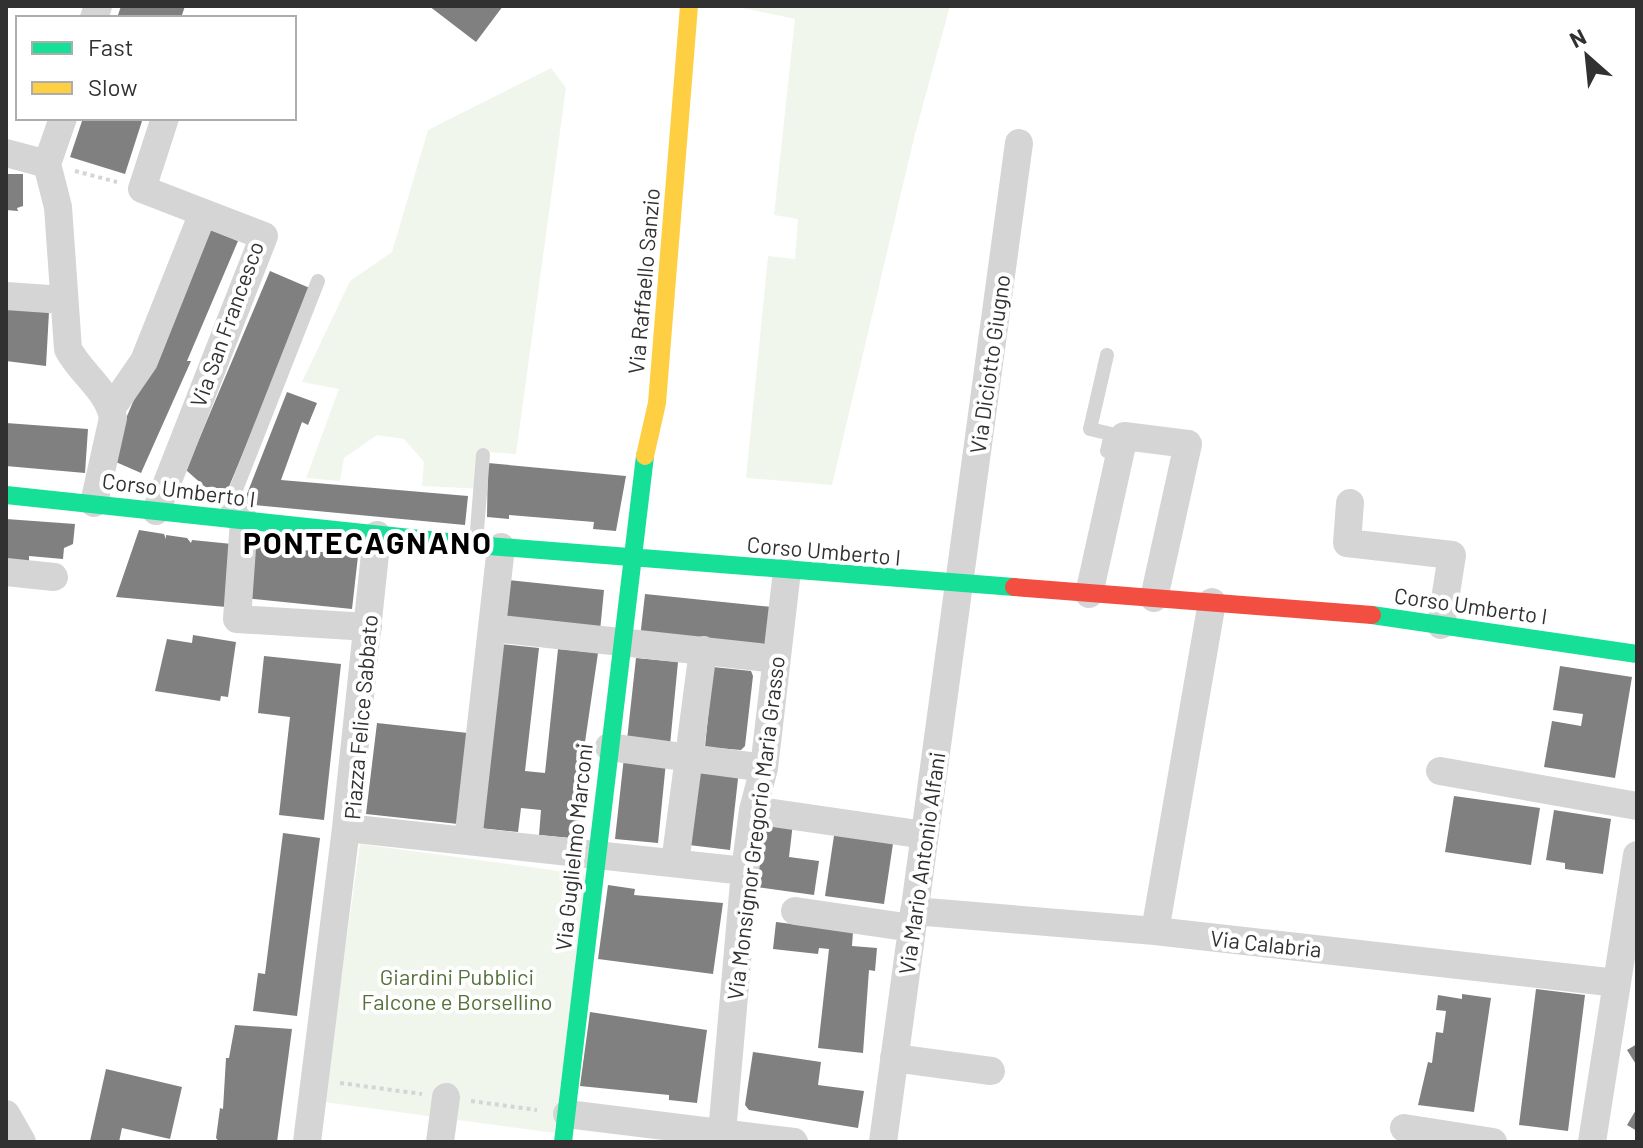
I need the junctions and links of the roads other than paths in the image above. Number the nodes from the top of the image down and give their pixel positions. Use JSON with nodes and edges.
{"nodes":[{"id":1,"x":689,"y":6,"type":"edge"},
{"id":2,"x":62,"y":120,"type":"edge"},
{"id":3,"x":164,"y":120,"type":"edge"},
{"id":4,"x":1019,"y":143,"type":"dead end"},
{"id":5,"x":6,"y":153,"type":"edge"},
{"id":6,"x":47,"y":164,"type":"junction"},
{"id":7,"x":203,"y":213,"type":"junction"},
{"id":8,"x":318,"y":281,"type":"dead end"},
{"id":9,"x":6,"y":296,"type":"edge"},
{"id":10,"x":63,"y":300,"type":"junction"},
{"id":11,"x":1107,"y":355,"type":"dead end"},
{"id":12,"x":111,"y":409,"type":"junction"},
{"id":13,"x":483,"y":455,"type":"dead end"},
{"id":14,"x":6,"y":495,"type":"edge"},
{"id":15,"x":94,"y":503,"type":"junction"},
{"id":16,"x":1350,"y":503,"type":"dead end"},
{"id":17,"x":1107,"y":510,"type":"junction"},
{"id":18,"x":156,"y":511,"type":"junction"},
{"id":19,"x":235,"y":519,"type":"junction"},
{"id":20,"x":377,"y":535,"type":"junction"},
{"id":21,"x":488,"y":546,"type":"junction"},
{"id":22,"x":631,"y":558,"type":"junction"},
{"id":23,"x":787,"y":571,"type":"junction"},
{"id":24,"x":6,"y":572,"type":"edge"},
{"id":25,"x":54,"y":577,"type":"dead end"},
{"id":26,"x":958,"y":585,"type":"junction"},
{"id":27,"x":1089,"y":594,"type":"junction"},
{"id":28,"x":1154,"y":598,"type":"junction"},
{"id":29,"x":1212,"y":602,"type":"junction"},
{"id":30,"x":1441,"y":625,"type":"junction"},
{"id":31,"x":368,"y":627,"type":"junction"},
{"id":32,"x":492,"y":628,"type":"junction"},
{"id":33,"x":621,"y":642,"type":"junction"},
{"id":34,"x":703,"y":650,"type":"junction"},
{"id":35,"x":1637,"y":654,"type":"edge"},
{"id":36,"x":776,"y":659,"type":"junction"},
{"id":37,"x":609,"y":747,"type":"junction"},
{"id":38,"x":689,"y":757,"type":"junction"},
{"id":39,"x":764,"y":768,"type":"junction"},
{"id":40,"x":1440,"y":771,"type":"dead end"},
{"id":41,"x":1637,"y":806,"type":"edge"},
{"id":42,"x":753,"y":810,"type":"junction"},
{"id":43,"x":346,"y":828,"type":"junction"},
{"id":44,"x":925,"y":835,"type":"junction"},
{"id":45,"x":468,"y":841,"type":"junction"},
{"id":46,"x":597,"y":854,"type":"junction"},
{"id":47,"x":1637,"y":855,"type":"edge"},
{"id":48,"x":675,"y":863,"type":"junction"},
{"id":49,"x":745,"y":871,"type":"junction"},
{"id":50,"x":795,"y":911,"type":"dead end"},
{"id":51,"x":913,"y":920,"type":"junction"},
{"id":52,"x":1155,"y":931,"type":"junction"},
{"id":53,"x":1617,"y":983,"type":"junction"},
{"id":54,"x":894,"y":1058,"type":"junction"},
{"id":55,"x":991,"y":1071,"type":"dead end"},
{"id":56,"x":446,"y":1097,"type":"dead end"},
{"id":57,"x":6,"y":1114,"type":"edge"},
{"id":58,"x":567,"y":1114,"type":"junction"},
{"id":59,"x":1404,"y":1128,"type":"dead end"},
{"id":60,"x":722,"y":1133,"type":"junction"},
{"id":61,"x":22,"y":1142,"type":"edge"},
{"id":62,"x":307,"y":1142,"type":"edge"},
{"id":63,"x":440,"y":1142,"type":"edge"},
{"id":64,"x":563,"y":1142,"type":"edge"},
{"id":65,"x":794,"y":1142,"type":"edge"},
{"id":66,"x":883,"y":1142,"type":"edge"},
{"id":67,"x":1493,"y":1142,"type":"edge"},
{"id":68,"x":1592,"y":1142,"type":"edge"}],
"edges":[{"from":1,"to":22,"type":"main road","name":"Via Raffaello Sanzio"},
{"from":2,"to":6,"type":"street"},
{"from":3,"to":7,"type":"street","name":"Via San Francesco"},
{"from":4,"to":26,"type":"street","name":"Via Diciotto Giugno"},
{"from":5,"to":6,"type":"street"},
{"from":6,"to":10,"type":"street"},
{"from":7,"to":12,"type":"street"},
{"from":7,"to":18,"type":"street","name":"Via San Francesco"},
{"from":8,"to":19,"type":"lane"},
{"from":9,"to":10,"type":"street"},
{"from":10,"to":12,"type":"street"},
{"from":11,"to":17,"type":"lane"},
{"from":12,"to":15,"type":"street"},
{"from":13,"to":21,"type":"lane"},
{"from":14,"to":15,"type":"main road","name":"Corso Umberto I"},
{"from":15,"to":18,"type":"main road","name":"Corso Umberto I"},
{"from":16,"to":30,"type":"street"},
{"from":17,"to":27,"type":"street"},
{"from":17,"to":28,"type":"street"},
{"from":18,"to":19,"type":"main road","name":"Corso Umberto I"},
{"from":19,"to":20,"type":"main road","name":"Corso Umberto I"},
{"from":19,"to":31,"type":"street"},
{"from":20,"to":21,"type":"main road","name":"Corso Umberto I"},
{"from":20,"to":31,"type":"street","name":"Piazza Felice Sabbato"},
{"from":21,"to":22,"type":"main road","name":"Corso Umberto I"},
{"from":21,"to":32,"type":"street"},
{"from":22,"to":23,"type":"main road","name":"Corso Umberto I"},
{"from":22,"to":33,"type":"main road","name":"Via Guglielmo Marconi"},
{"from":23,"to":26,"type":"main road","name":"Corso Umberto I"},
{"from":23,"to":36,"type":"street","name":"Via Monsignor Gregorio Maria Grasso"},
{"from":24,"to":25,"type":"street"},
{"from":26,"to":27,"type":"main road","name":"Corso Umberto I"},
{"from":26,"to":44,"type":"street","name":"Via Mario Antonio Alfani"},
{"from":27,"to":28,"type":"main road","name":"Corso Umberto I"},
{"from":28,"to":29,"type":"main road","name":"Corso Umberto I"},
{"from":29,"to":30,"type":"main road","name":"Corso Umberto I"},
{"from":29,"to":52,"type":"street"},
{"from":30,"to":35,"type":"main road","name":"Corso Umberto I"},
{"from":31,"to":43,"type":"street","name":"Piazza Felice Sabbato"},
{"from":32,"to":33,"type":"street"},
{"from":32,"to":45,"type":"street"},
{"from":33,"to":34,"type":"street"},
{"from":33,"to":37,"type":"main road","name":"Via Guglielmo Marconi"},
{"from":34,"to":36,"type":"street"},
{"from":34,"to":38,"type":"street"},
{"from":36,"to":39,"type":"street","name":"Via Monsignor Gregorio Maria Grasso"},
{"from":37,"to":38,"type":"street"},
{"from":37,"to":46,"type":"main road","name":"Via Guglielmo Marconi"},
{"from":38,"to":39,"type":"street"},
{"from":38,"to":48,"type":"street"},
{"from":39,"to":42,"type":"street","name":"Via Monsignor Gregorio Maria Grasso"},
{"from":40,"to":41,"type":"street"},
{"from":42,"to":44,"type":"street"},
{"from":42,"to":49,"type":"street","name":"Via Monsignor Gregorio Maria Grasso"},
{"from":43,"to":45,"type":"street","name":"Piazza Felice Sabbato"},
{"from":43,"to":62,"type":"street"},
{"from":44,"to":51,"type":"street","name":"Via Mario Antonio Alfani"},
{"from":45,"to":46,"type":"street","name":"Piazza Felice Sabbato"},
{"from":46,"to":48,"type":"street","name":"Piazza Felice Sabbato"},
{"from":46,"to":58,"type":"main road","name":"Via Guglielmo Marconi"},
{"from":47,"to":53,"type":"street"},
{"from":48,"to":49,"type":"street","name":"Piazza Felice Sabbato"},
{"from":49,"to":60,"type":"street","name":"Via Monsignor Gregorio Maria Grasso"},
{"from":50,"to":51,"type":"street","name":"Via Calabria"},
{"from":51,"to":52,"type":"street","name":"Via Calabria"},
{"from":51,"to":54,"type":"street","name":"Via Mario Antonio Alfani"},
{"from":52,"to":53,"type":"street","name":"Via Calabria"},
{"from":53,"to":68,"type":"street"},
{"from":54,"to":55,"type":"street"},
{"from":54,"to":66,"type":"street","name":"Via Mario Antonio Alfani"},
{"from":56,"to":63,"type":"street"},
{"from":57,"to":61,"type":"street"},
{"from":58,"to":60,"type":"street"},
{"from":58,"to":64,"type":"main road","name":"Via Guglielmo Marconi"},
{"from":59,"to":67,"type":"street"},
{"from":60,"to":65,"type":"street"}]}
